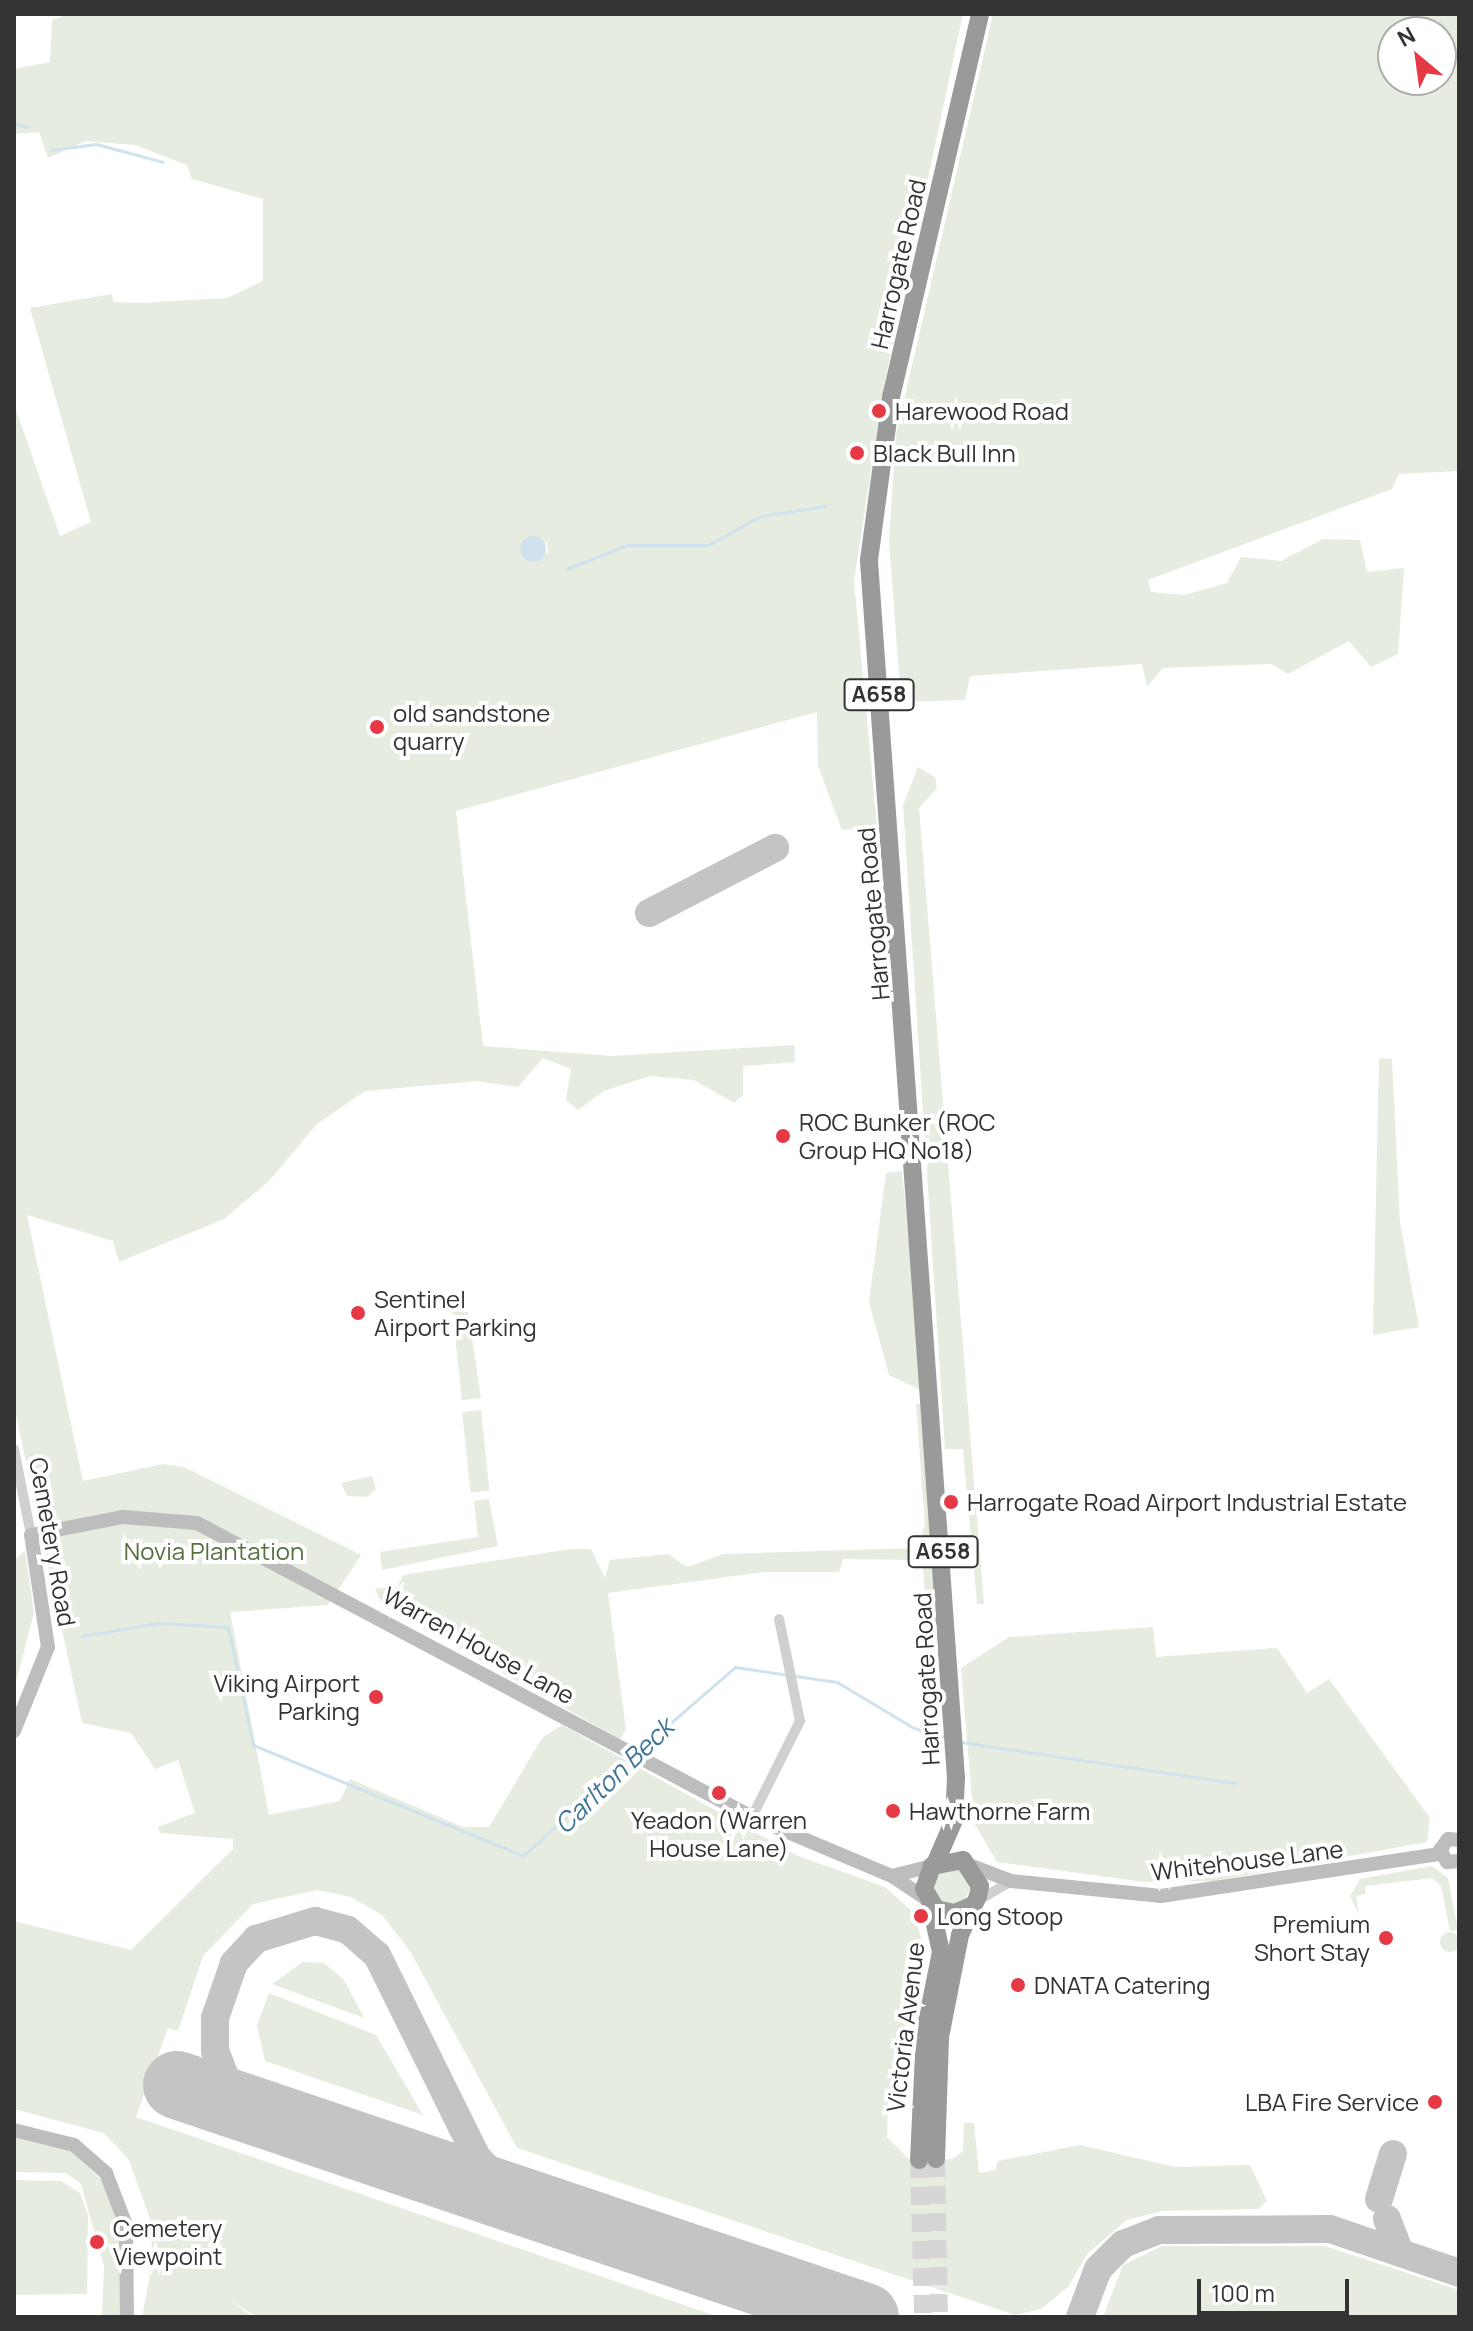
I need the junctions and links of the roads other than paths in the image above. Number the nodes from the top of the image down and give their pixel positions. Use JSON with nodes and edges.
{"nodes":[{"id":1,"x":980,"y":14,"type":"edge"},
{"id":2,"x":14,"y":1449,"type":"edge"},
{"id":3,"x":31,"y":1535,"type":"junction"},
{"id":4,"x":779,"y":1619,"type":"dead end"},
{"id":5,"x":14,"y":1731,"type":"edge"},
{"id":6,"x":752,"y":1817,"type":"junction"},
{"id":7,"x":954,"y":1820,"type":"junction"},
{"id":8,"x":1459,"y":1840,"type":"edge"},
{"id":9,"x":1440,"y":1854,"type":"junction"},
{"id":10,"x":1459,"y":1861,"type":"edge"},
{"id":11,"x":933,"y":1865,"type":"junction"},
{"id":12,"x":971,"y":1865,"type":"junction"},
{"id":13,"x":892,"y":1876,"type":"junction"},
{"id":14,"x":1011,"y":1881,"type":"junction"},
{"id":15,"x":929,"y":1901,"type":"junction"},
{"id":16,"x":974,"y":1903,"type":"junction"},
{"id":17,"x":933,"y":2033,"type":"junction"},
{"id":18,"x":14,"y":2130,"type":"edge"},
{"id":19,"x":928,"y":2160,"type":"tunnel mouth"},
{"id":20,"x":127,"y":2317,"type":"edge"}],
"edges":[{"from":1,"to":7,"type":"highway","name":"Harrogate Road","number":"A658"},
{"from":2,"to":3,"type":"street","name":"Cemetery Road"},
{"from":3,"to":5,"type":"street","name":"Cemetery Road"},
{"from":3,"to":6,"type":"street","name":"Warren House Lane"},
{"from":4,"to":6,"type":"street"},
{"from":6,"to":13,"type":"street","name":"Warren House Lane"},
{"from":7,"to":11,"type":"highway","name":"Harrogate Road","number":"A658"},
{"from":7,"to":12,"type":"highway","name":"Harrogate Road","number":"A658"},
{"from":8,"to":9,"type":"street"},
{"from":9,"to":10,"type":"street"},
{"from":9,"to":14,"type":"street","name":"Whitehouse Lane"},
{"from":11,"to":12,"type":"highway"},
{"from":11,"to":13,"type":"street"},
{"from":11,"to":15,"type":"highway"},
{"from":12,"to":14,"type":"street","name":"Whitehouse Lane"},
{"from":12,"to":16,"type":"highway"},
{"from":13,"to":15,"type":"street","name":"Warren House Lane"},
{"from":14,"to":16,"type":"street"},
{"from":15,"to":16,"type":"highway"},
{"from":15,"to":17,"type":"highway","name":"Victoria Avenue"},
{"from":16,"to":17,"type":"highway","name":"Victoria Avenue"},
{"from":17,"to":19,"type":"highway","name":"Victoria Avenue"},
{"from":18,"to":20,"type":"street"}]}
